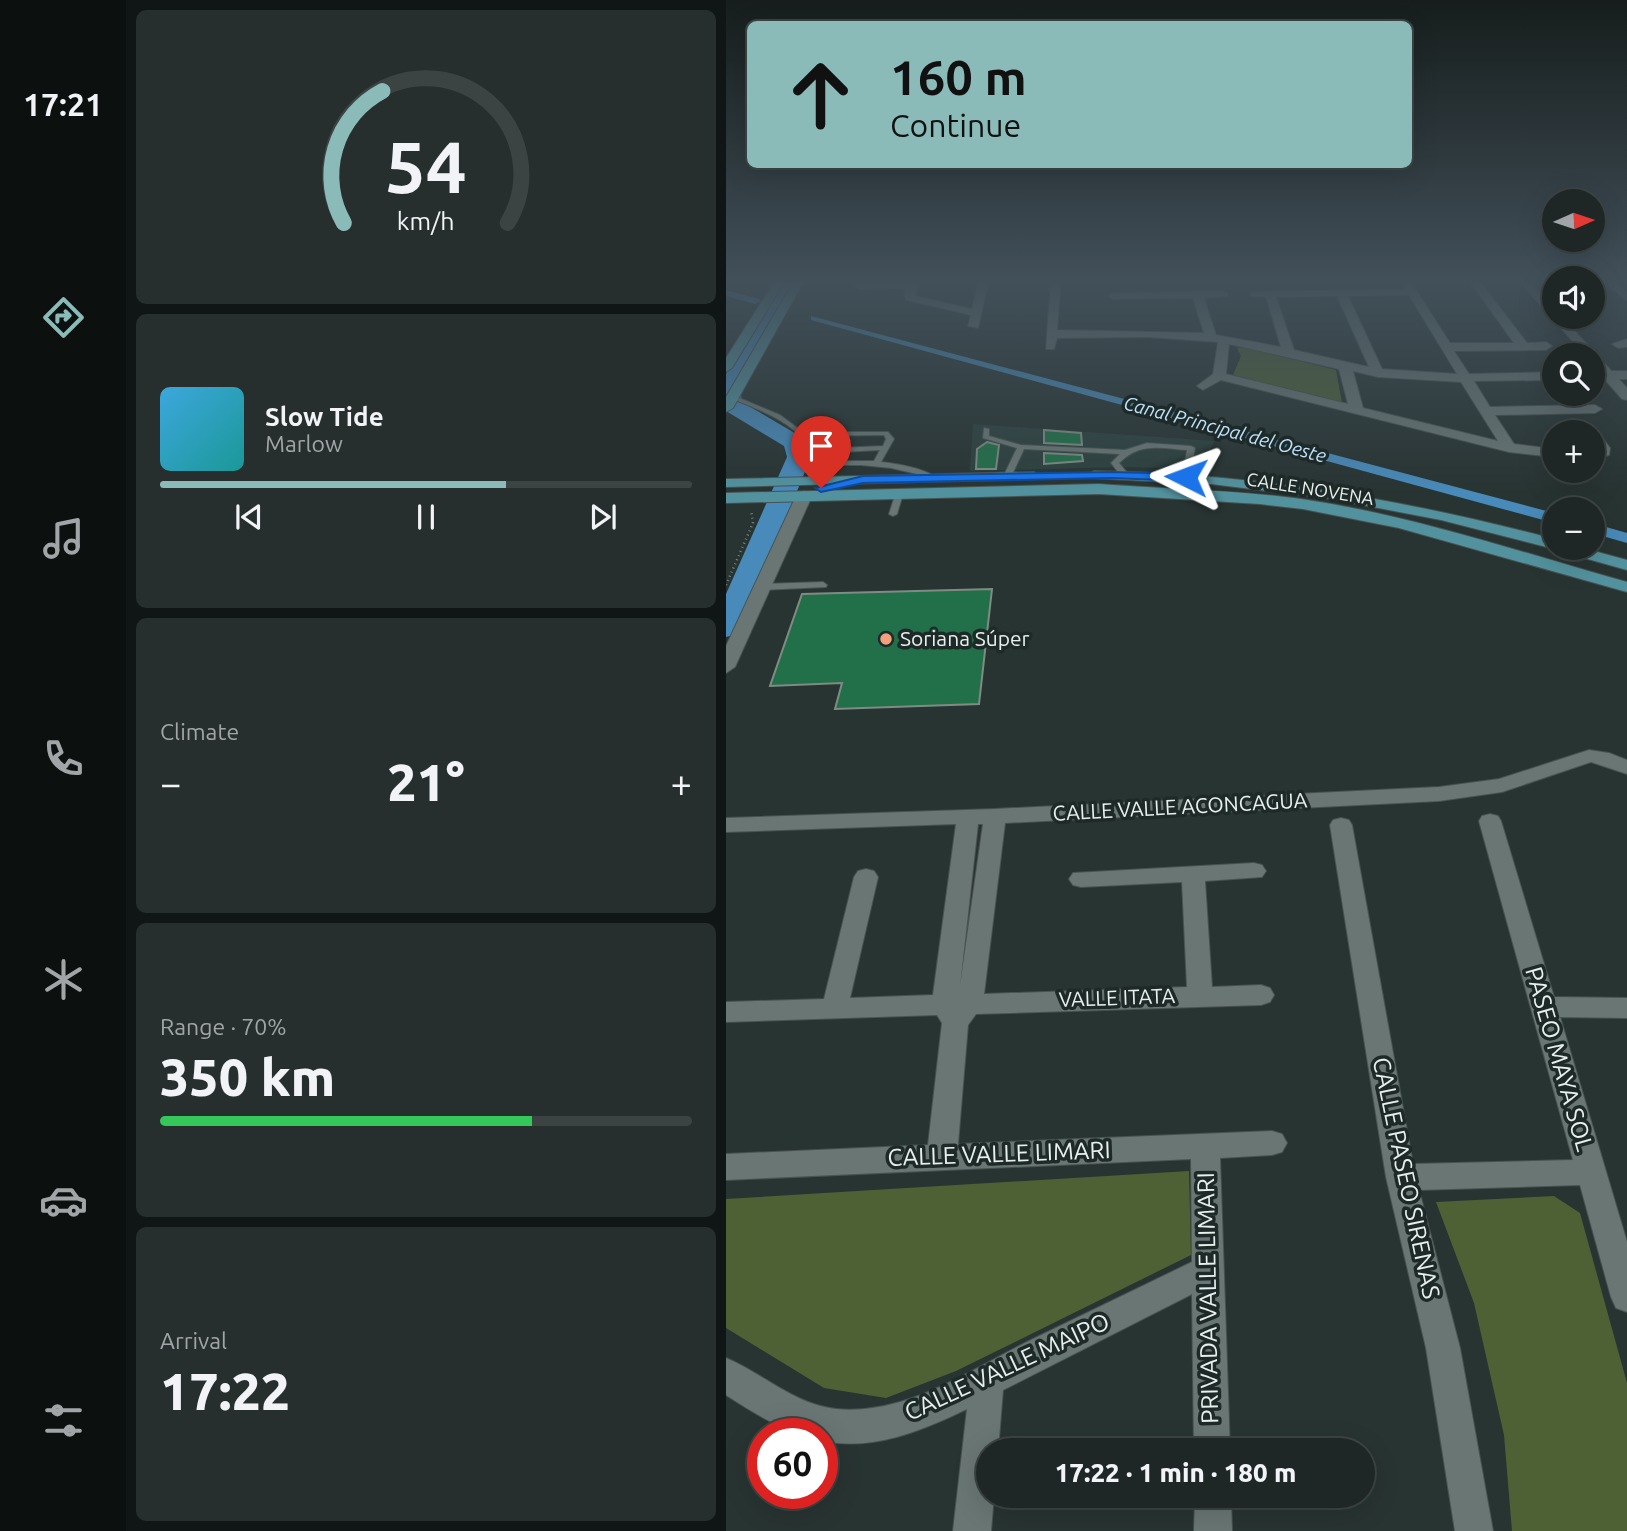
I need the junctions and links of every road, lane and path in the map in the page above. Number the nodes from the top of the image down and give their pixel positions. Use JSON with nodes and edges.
{"nodes":[{"id":1,"x":737,"y":350,"type":"edge"},
{"id":2,"x":759,"y":350,"type":"edge"},
{"id":3,"x":1218,"y":350,"type":"edge"},
{"id":4,"x":1282,"y":350,"type":"edge"},
{"id":5,"x":1368,"y":350,"type":"edge"},
{"id":6,"x":1449,"y":350,"type":"edge"},
{"id":7,"x":1290,"y":352,"type":"joint"},
{"id":8,"x":1345,"y":366,"type":"junction"},
{"id":9,"x":726,"y":368,"type":"edge"},
{"id":10,"x":1605,"y":372,"type":"edge"},
{"id":11,"x":1378,"y":373,"type":"junction"},
{"id":12,"x":1608,"y":375,"type":"junction"},
{"id":13,"x":1627,"y":375,"type":"edge"},
{"id":14,"x":1219,"y":376,"type":"junction"},
{"id":15,"x":1542,"y":376,"type":"edge"},
{"id":16,"x":1466,"y":377,"type":"junction"},
{"id":17,"x":1203,"y":386,"type":"dead end"},
{"id":18,"x":1627,"y":396,"type":"edge"},
{"id":19,"x":730,"y":400,"type":"edge"},
{"id":20,"x":1356,"y":408,"type":"junction"},
{"id":21,"x":1595,"y":409,"type":"dead end"},
{"id":22,"x":1574,"y":410,"type":"junction"},
{"id":23,"x":1487,"y":411,"type":"junction"},
{"id":24,"x":1582,"y":420,"type":"edge"},
{"id":25,"x":986,"y":429,"type":"dead end"},
{"id":26,"x":802,"y":434,"type":"junction"},
{"id":27,"x":1021,"y":447,"type":"junction"},
{"id":28,"x":886,"y":448,"type":"junction"},
{"id":29,"x":1509,"y":448,"type":"junction"},
{"id":30,"x":1126,"y":452,"type":"junction"},
{"id":31,"x":1542,"y":452,"type":"edge"},
{"id":32,"x":816,"y":463,"type":"junction"},
{"id":33,"x":830,"y":463,"type":"junction"},
{"id":34,"x":877,"y":463,"type":"junction"},
{"id":35,"x":1125,"y":475,"type":"junction"},
{"id":36,"x":1007,"y":477,"type":"junction"},
{"id":37,"x":1186,"y":477,"type":"junction"},
{"id":38,"x":934,"y":478,"type":"junction"},
{"id":39,"x":726,"y":483,"type":"edge"},
{"id":40,"x":804,"y":488,"type":"junction"},
{"id":41,"x":1259,"y":491,"type":"junction"},
{"id":42,"x":899,"y":494,"type":"junction"},
{"id":43,"x":731,"y":498,"type":"edge"},
{"id":44,"x":893,"y":514,"type":"dead end"},
{"id":45,"x":1542,"y":541,"type":"edge"},
{"id":46,"x":1605,"y":559,"type":"edge"},
{"id":47,"x":1627,"y":565,"type":"edge"},
{"id":48,"x":726,"y":585,"type":"edge"},
{"id":49,"x":823,"y":586,"type":"dead end"},
{"id":50,"x":760,"y":587,"type":"junction"},
{"id":51,"x":1627,"y":587,"type":"edge"},
{"id":52,"x":726,"y":667,"type":"edge"},
{"id":53,"x":1627,"y":768,"type":"edge"},
{"id":54,"x":995,"y":816,"type":"junction"},
{"id":55,"x":968,"y":817,"type":"junction"},
{"id":56,"x":1490,"y":821,"type":"dead end"},
{"id":57,"x":726,"y":825,"type":"edge"},
{"id":58,"x":1341,"y":825,"type":"dead end"},
{"id":59,"x":1254,"y":871,"type":"dead end"},
{"id":60,"x":1193,"y":874,"type":"junction"},
{"id":61,"x":866,"y":877,"type":"dead end"},
{"id":62,"x":1081,"y":879,"type":"dead end"},
{"id":63,"x":1200,"y":995,"type":"junction"},
{"id":64,"x":1261,"y":995,"type":"dead end"},
{"id":65,"x":1544,"y":1007,"type":"junction"},
{"id":66,"x":835,"y":1008,"type":"junction"},
{"id":67,"x":1627,"y":1008,"type":"edge"},
{"id":68,"x":956,"y":1011,"type":"junction"},
{"id":69,"x":726,"y":1012,"type":"edge"},
{"id":70,"x":1272,"y":1143,"type":"dead end"},
{"id":71,"x":1205,"y":1145,"type":"junction"},
{"id":72,"x":942,"y":1156,"type":"junction"},
{"id":73,"x":726,"y":1167,"type":"edge"},
{"id":74,"x":1591,"y":1172,"type":"junction"},
{"id":75,"x":1401,"y":1177,"type":"junction"},
{"id":76,"x":1208,"y":1270,"type":"junction"},
{"id":77,"x":1627,"y":1297,"type":"edge"},
{"id":78,"x":726,"y":1376,"type":"edge"},
{"id":79,"x":987,"y":1380,"type":"junction"},
{"id":80,"x":1212,"y":1438,"type":"edge"},
{"id":81,"x":1213,"y":1508,"type":"edge"},
{"id":82,"x":972,"y":1531,"type":"edge"},
{"id":83,"x":1213,"y":1531,"type":"edge"},
{"id":84,"x":1474,"y":1531,"type":"edge"}],
"edges":[{"from":1,"to":9,"type":"main road"},
{"from":2,"to":19,"type":"main road"},
{"from":3,"to":14,"type":"street"},
{"from":4,"to":7,"type":"street"},
{"from":5,"to":11,"type":"street"},
{"from":6,"to":16,"type":"street"},
{"from":7,"to":8,"type":"street"},
{"from":8,"to":11,"type":"street"},
{"from":8,"to":20,"type":"street"},
{"from":10,"to":12,"type":"street"},
{"from":11,"to":16,"type":"street"},
{"from":12,"to":13,"type":"street"},
{"from":12,"to":18,"type":"street"},
{"from":14,"to":17,"type":"street"},
{"from":14,"to":20,"type":"street"},
{"from":15,"to":16,"type":"street"},
{"from":16,"to":23,"type":"street"},
{"from":19,"to":26,"type":"lane"},
{"from":20,"to":29,"type":"street"},
{"from":21,"to":22,"type":"street"},
{"from":22,"to":23,"type":"street"},
{"from":22,"to":24,"type":"street"},
{"from":23,"to":29,"type":"street"},
{"from":25,"to":27,"type":"lane"},
{"from":26,"to":28,"type":"lane"},
{"from":26,"to":32,"type":"lane"},
{"from":27,"to":30,"type":"lane"},
{"from":27,"to":36,"type":"lane"},
{"from":28,"to":33,"type":"lane"},
{"from":28,"to":34,"type":"lane"},
{"from":29,"to":31,"type":"street"},
{"from":30,"to":35,"type":"lane"},
{"from":30,"to":37,"type":"lane"},
{"from":32,"to":33,"type":"lane"},
{"from":32,"to":40,"type":"lane"},
{"from":33,"to":34,"type":"lane"},
{"from":34,"to":38,"type":"lane"},
{"from":35,"to":36,"type":"main road","name":"CALLE NOVENA"},
{"from":35,"to":37,"type":"main road","name":"CALLE NOVENA"},
{"from":36,"to":38,"type":"main road","name":"CALLE NOVENA"},
{"from":37,"to":41,"type":"main road","name":"CALLE NOVENA"},
{"from":38,"to":40,"type":"main road","name":"CALLE NOVENA"},
{"from":39,"to":40,"type":"main road","name":"CALLE NOVENA"},
{"from":40,"to":42,"type":"main road","name":"CALLE NOVENA"},
{"from":40,"to":43,"type":"main road","name":"CALLE NOVENA"},
{"from":40,"to":50,"type":"street"},
{"from":41,"to":42,"type":"main road","name":"CALLE NOVENA"},
{"from":41,"to":45,"type":"main road","name":"CALLE NOVENA"},
{"from":41,"to":51,"type":"main road","name":"CALLE NOVENA"},
{"from":42,"to":44,"type":"lane"},
{"from":43,"to":48,"type":"path"},
{"from":46,"to":47,"type":"main road"},
{"from":49,"to":50,"type":"lane"},
{"from":50,"to":52,"type":"street"},
{"from":53,"to":54,"type":"street","name":"CALLE VALLE ACONCAGUA"},
{"from":54,"to":55,"type":"street","name":"CALLE VALLE ACONCAGUA"},
{"from":54,"to":68,"type":"street"},
{"from":55,"to":57,"type":"street","name":"CALLE VALLE ACONCAGUA"},
{"from":55,"to":68,"type":"street"},
{"from":56,"to":65,"type":"street","name":"PASEO MAYA SOL"},
{"from":58,"to":75,"type":"street","name":"CALLE PASEO SIRENAS"},
{"from":59,"to":60,"type":"street"},
{"from":60,"to":62,"type":"street"},
{"from":60,"to":63,"type":"street","name":"VALLE ITATA"},
{"from":61,"to":66,"type":"street"},
{"from":63,"to":64,"type":"street"},
{"from":63,"to":68,"type":"street","name":"VALLE ITATA"},
{"from":65,"to":67,"type":"street"},
{"from":65,"to":74,"type":"street","name":"PASEO MAYA SOL"},
{"from":66,"to":68,"type":"street","name":"VALLE ITATA"},
{"from":66,"to":69,"type":"street","name":"VALLE ITATA"},
{"from":68,"to":72,"type":"street"},
{"from":70,"to":71,"type":"street","name":"CALLE VALLE LIMARI"},
{"from":71,"to":72,"type":"street","name":"CALLE VALLE LIMARI"},
{"from":71,"to":76,"type":"street","name":"PRIVADA VALLE LIMARI"},
{"from":72,"to":73,"type":"street","name":"CALLE VALLE LIMARI"},
{"from":74,"to":75,"type":"street"},
{"from":74,"to":77,"type":"street","name":"PASEO MAYA SOL"},
{"from":75,"to":84,"type":"street","name":"CALLE PASEO SIRENAS"},
{"from":76,"to":79,"type":"street","name":"CALLE VALLE MAIPO"},
{"from":76,"to":80,"type":"street","name":"PRIVADA VALLE LIMARI"},
{"from":78,"to":79,"type":"street","name":"CALLE VALLE MAIPO"},
{"from":79,"to":82,"type":"street"},
{"from":81,"to":83,"type":"street"}]}
